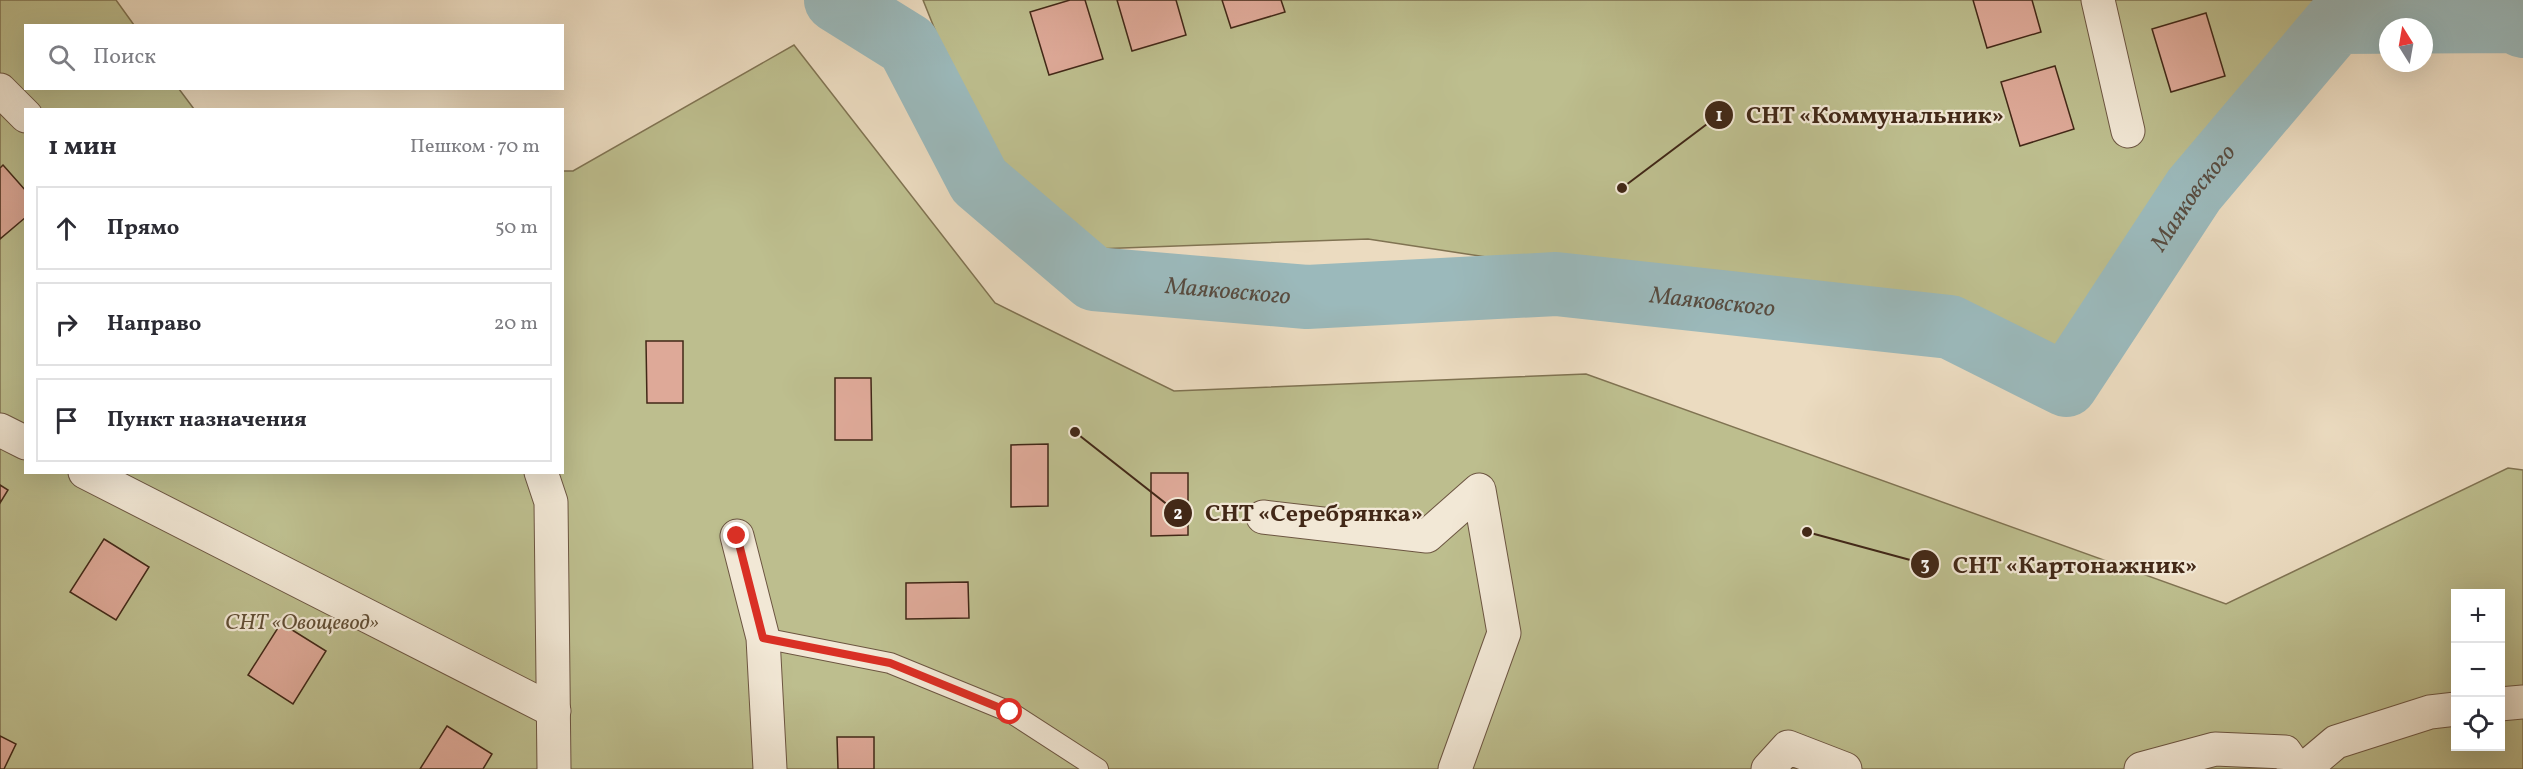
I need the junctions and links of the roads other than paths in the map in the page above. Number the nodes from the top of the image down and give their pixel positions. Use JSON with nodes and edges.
{"nodes":[{"id":1,"x":2098,"y":0,"type":"edge"},
{"id":2,"x":0,"y":90,"type":"edge"},
{"id":3,"x":24,"y":114,"type":"edge"},
{"id":4,"x":2127,"y":131,"type":"dead end"},
{"id":5,"x":0,"y":430,"type":"edge"},
{"id":6,"x":24,"y":442,"type":"edge"},
{"id":7,"x":89,"y":474,"type":"edge"},
{"id":8,"x":542,"y":474,"type":"edge"},
{"id":9,"x":1263,"y":517,"type":"dead end"},
{"id":10,"x":737,"y":536,"type":"dead end"},
{"id":11,"x":763,"y":638,"type":"junction"},
{"id":12,"x":2523,"y":702,"type":"edge"},
{"id":13,"x":2505,"y":704,"type":"edge"},
{"id":14,"x":2451,"y":710,"type":"edge"},
{"id":15,"x":554,"y":711,"type":"junction"},
{"id":16,"x":554,"y":769,"type":"edge"},
{"id":17,"x":770,"y":769,"type":"edge"},
{"id":18,"x":1098,"y":769,"type":"edge"},
{"id":19,"x":1455,"y":769,"type":"edge"},
{"id":20,"x":1768,"y":769,"type":"edge"},
{"id":21,"x":1845,"y":769,"type":"edge"},
{"id":22,"x":2141,"y":769,"type":"edge"},
{"id":23,"x":2297,"y":769,"type":"edge"},
{"id":24,"x":2304,"y":769,"type":"edge"}],
"edges":[{"from":1,"to":4,"type":"street"},
{"from":2,"to":3,"type":"street"},
{"from":5,"to":6,"type":"street"},
{"from":7,"to":15,"type":"street"},
{"from":8,"to":15,"type":"street"},
{"from":9,"to":19,"type":"street"},
{"from":10,"to":11,"type":"street"},
{"from":11,"to":17,"type":"street"},
{"from":11,"to":18,"type":"lane"},
{"from":12,"to":13,"type":"street"},
{"from":14,"to":24,"type":"street"},
{"from":15,"to":16,"type":"street"},
{"from":20,"to":21,"type":"street"},
{"from":22,"to":23,"type":"street"}]}
